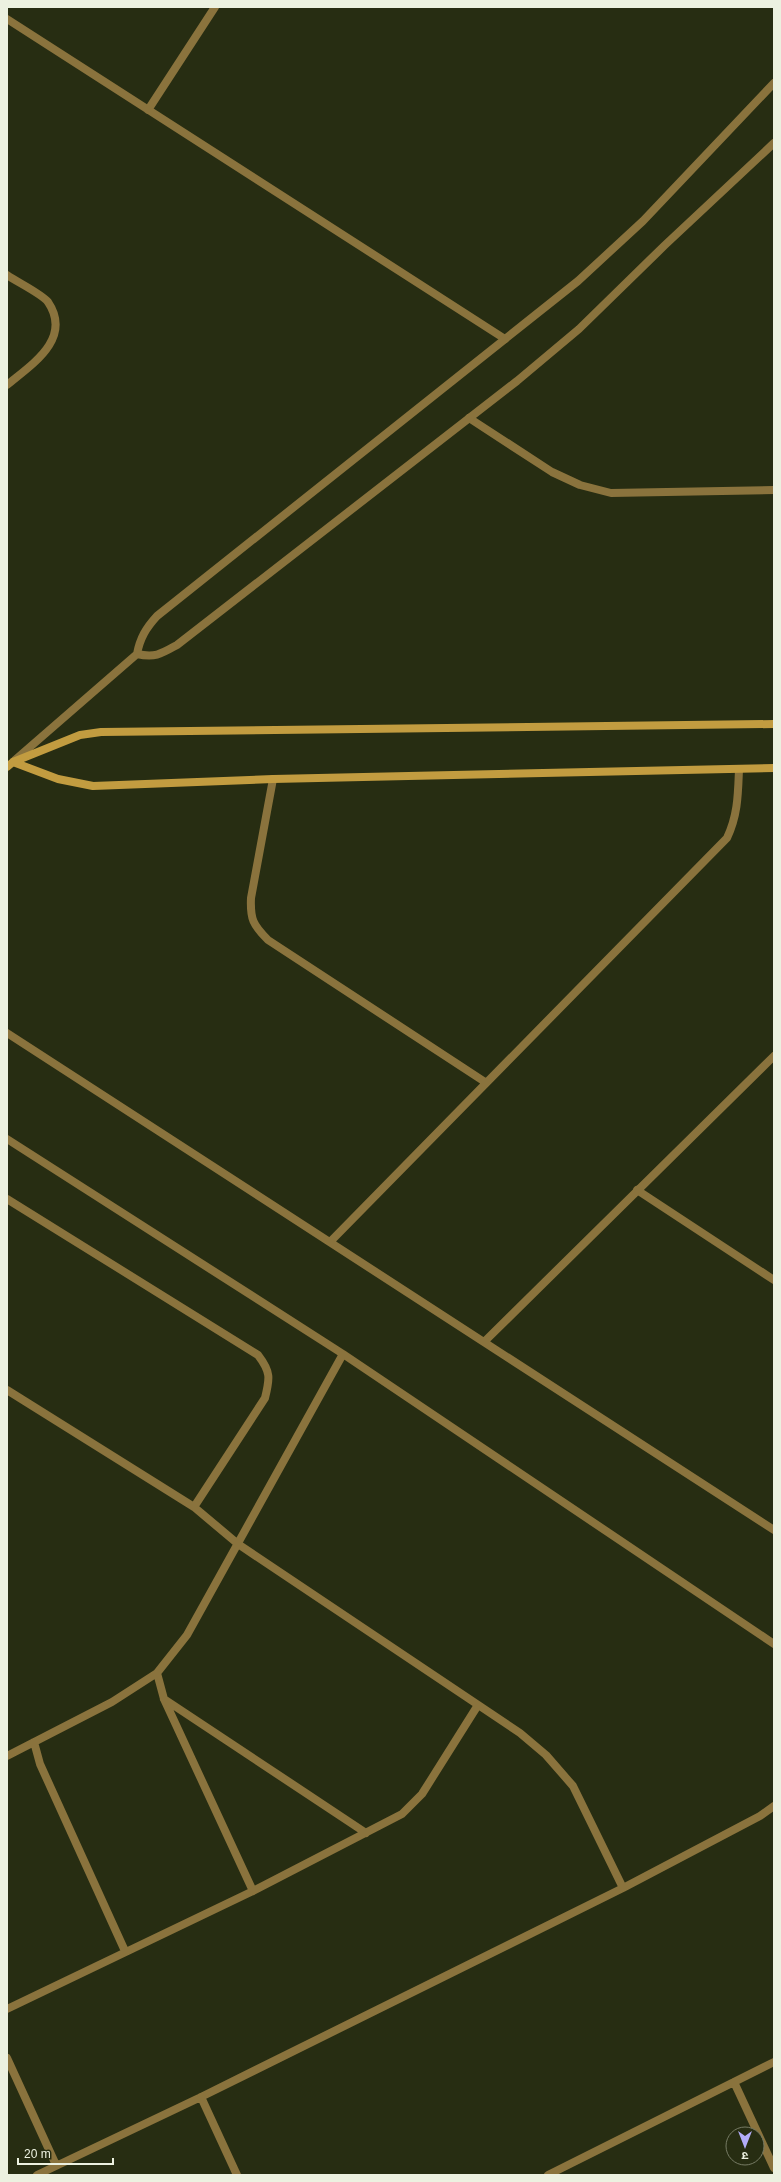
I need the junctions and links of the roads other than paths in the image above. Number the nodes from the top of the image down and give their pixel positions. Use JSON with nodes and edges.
{"nodes":[{"id":1,"x":215,"y":7,"type":"edge"},
{"id":2,"x":7,"y":19,"type":"edge"},
{"id":3,"x":774,"y":82,"type":"edge"},
{"id":4,"x":148,"y":110,"type":"junction"},
{"id":5,"x":774,"y":143,"type":"edge"},
{"id":6,"x":7,"y":275,"type":"edge"},
{"id":7,"x":505,"y":340,"type":"junction"},
{"id":8,"x":7,"y":385,"type":"edge"},
{"id":9,"x":469,"y":418,"type":"junction"},
{"id":10,"x":774,"y":490,"type":"edge"},
{"id":11,"x":137,"y":654,"type":"junction"},
{"id":12,"x":774,"y":724,"type":"edge"},
{"id":13,"x":10,"y":764,"type":"edge"},
{"id":14,"x":774,"y":768,"type":"edge"},
{"id":15,"x":739,"y":769,"type":"junction"},
{"id":16,"x":273,"y":779,"type":"junction"},
{"id":17,"x":7,"y":1033,"type":"edge"},
{"id":18,"x":774,"y":1056,"type":"edge"},
{"id":19,"x":485,"y":1082,"type":"junction"},
{"id":20,"x":7,"y":1139,"type":"edge"},
{"id":21,"x":637,"y":1190,"type":"junction"},
{"id":22,"x":7,"y":1199,"type":"edge"},
{"id":23,"x":330,"y":1242,"type":"junction"},
{"id":24,"x":774,"y":1280,"type":"edge"},
{"id":25,"x":484,"y":1342,"type":"junction"},
{"id":26,"x":343,"y":1354,"type":"junction"},
{"id":27,"x":7,"y":1390,"type":"edge"},
{"id":28,"x":194,"y":1507,"type":"junction"},
{"id":29,"x":774,"y":1530,"type":"edge"},
{"id":30,"x":238,"y":1544,"type":"junction"},
{"id":31,"x":774,"y":1644,"type":"edge"},
{"id":32,"x":157,"y":1673,"type":"junction"},
{"id":33,"x":164,"y":1699,"type":"junction"},
{"id":34,"x":478,"y":1705,"type":"junction"},
{"id":35,"x":34,"y":1742,"type":"junction"},
{"id":36,"x":7,"y":1756,"type":"edge"},
{"id":37,"x":774,"y":1806,"type":"edge"},
{"id":38,"x":366,"y":1833,"type":"junction"},
{"id":39,"x":623,"y":1888,"type":"junction"},
{"id":40,"x":253,"y":1891,"type":"junction"},
{"id":41,"x":125,"y":1951,"type":"junction"},
{"id":42,"x":7,"y":2009,"type":"edge"},
{"id":43,"x":7,"y":2058,"type":"edge"},
{"id":44,"x":774,"y":2062,"type":"edge"},
{"id":45,"x":734,"y":2082,"type":"junction"},
{"id":46,"x":201,"y":2097,"type":"junction"},
{"id":47,"x":56,"y":2165,"type":"junction"},
{"id":48,"x":774,"y":2168,"type":"edge"},
{"id":49,"x":37,"y":2175,"type":"edge"},
{"id":50,"x":237,"y":2175,"type":"edge"},
{"id":51,"x":548,"y":2175,"type":"edge"}],
"edges":[{"from":1,"to":4,"type":"street"},
{"from":2,"to":4,"type":"street"},
{"from":3,"to":7,"type":"street"},
{"from":4,"to":7,"type":"street"},
{"from":5,"to":9,"type":"street"},
{"from":6,"to":8,"type":"street"},
{"from":7,"to":11,"type":"street"},
{"from":9,"to":10,"type":"street"},
{"from":9,"to":11,"type":"street"},
{"from":11,"to":13,"type":"street"},
{"from":12,"to":13,"type":"main road"},
{"from":13,"to":16,"type":"main road"},
{"from":14,"to":15,"type":"main road"},
{"from":15,"to":16,"type":"main road"},
{"from":15,"to":19,"type":"street"},
{"from":16,"to":19,"type":"street"},
{"from":17,"to":23,"type":"street"},
{"from":18,"to":21,"type":"street"},
{"from":19,"to":23,"type":"street"},
{"from":20,"to":26,"type":"street"},
{"from":21,"to":24,"type":"street"},
{"from":21,"to":25,"type":"street"},
{"from":22,"to":28,"type":"street"},
{"from":23,"to":25,"type":"street"},
{"from":25,"to":29,"type":"street"},
{"from":26,"to":30,"type":"street"},
{"from":26,"to":31,"type":"street"},
{"from":27,"to":28,"type":"street"},
{"from":28,"to":30,"type":"street"},
{"from":30,"to":32,"type":"street"},
{"from":30,"to":34,"type":"street"},
{"from":32,"to":33,"type":"street"},
{"from":32,"to":35,"type":"street"},
{"from":33,"to":38,"type":"street"},
{"from":33,"to":40,"type":"street"},
{"from":34,"to":38,"type":"street"},
{"from":34,"to":39,"type":"street"},
{"from":35,"to":36,"type":"street"},
{"from":35,"to":41,"type":"street"},
{"from":37,"to":39,"type":"street"},
{"from":38,"to":40,"type":"street"},
{"from":39,"to":46,"type":"street"},
{"from":40,"to":41,"type":"street"},
{"from":41,"to":42,"type":"street"},
{"from":43,"to":47,"type":"street"},
{"from":44,"to":45,"type":"street"},
{"from":45,"to":48,"type":"street"},
{"from":45,"to":51,"type":"street"},
{"from":46,"to":47,"type":"street"},
{"from":46,"to":50,"type":"street"},
{"from":47,"to":49,"type":"street"}]}
